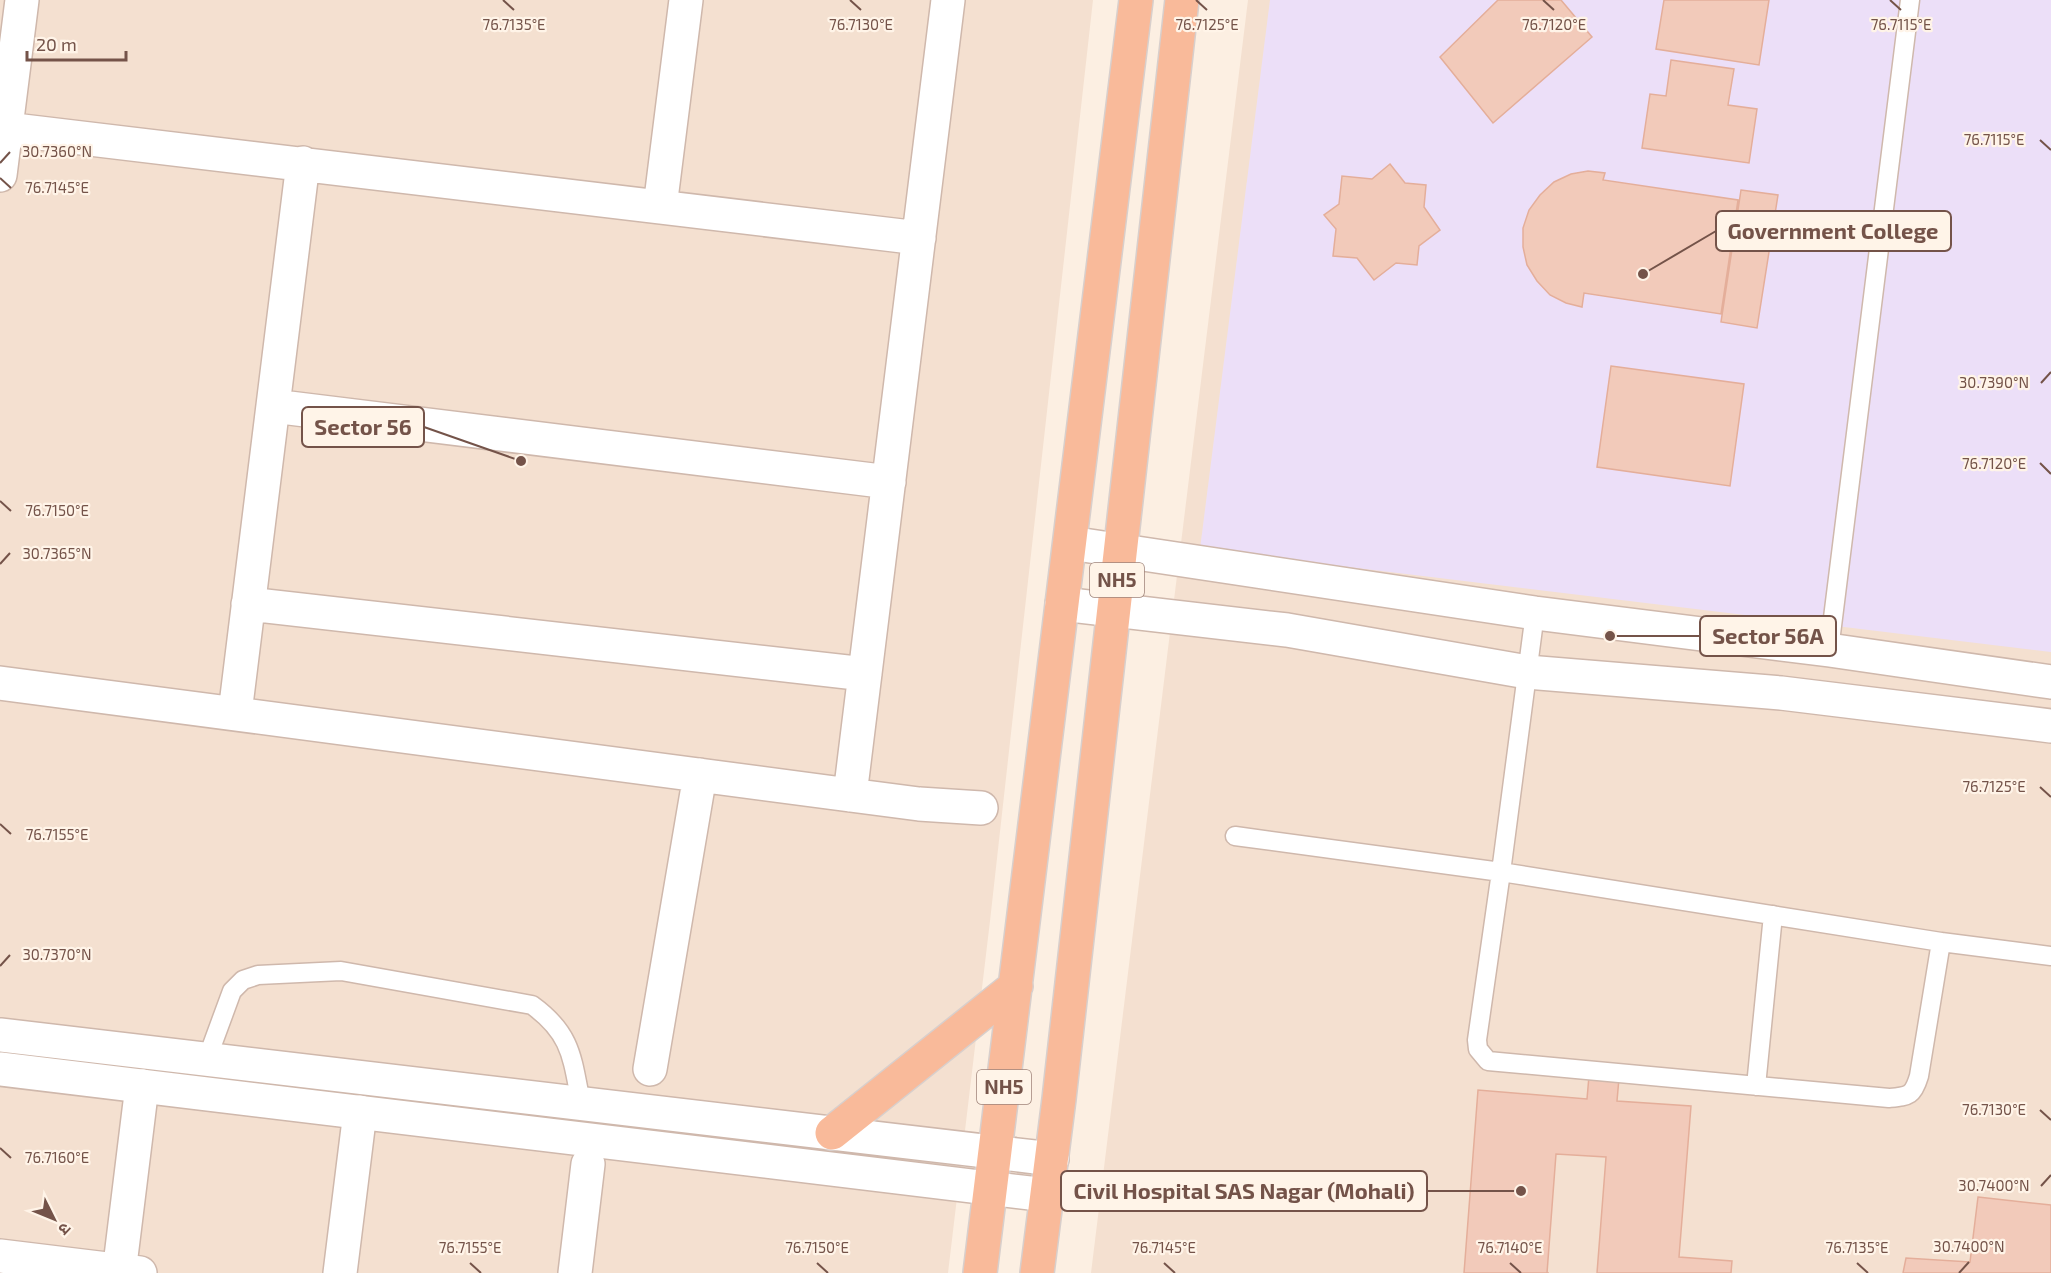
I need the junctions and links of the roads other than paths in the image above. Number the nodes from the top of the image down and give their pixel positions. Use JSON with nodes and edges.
{"nodes":[{"id":1,"x":686,"y":0,"type":"edge"},
{"id":2,"x":948,"y":0,"type":"edge"},
{"id":3,"x":1136,"y":0,"type":"edge"},
{"id":4,"x":1182,"y":0,"type":"edge"},
{"id":5,"x":1910,"y":0,"type":"edge"},
{"id":6,"x":14,"y":19,"type":"edge"},
{"id":7,"x":6,"y":129,"type":"junction"},
{"id":8,"x":303,"y":163,"type":"junction"},
{"id":9,"x":0,"y":175,"type":"edge"},
{"id":10,"x":660,"y":207,"type":"junction"},
{"id":11,"x":919,"y":238,"type":"junction"},
{"id":12,"x":273,"y":406,"type":"junction"},
{"id":13,"x":889,"y":482,"type":"junction"},
{"id":14,"x":1070,"y":543,"type":"junction"},
{"id":15,"x":1120,"y":551,"type":"junction"},
{"id":16,"x":248,"y":603,"type":"junction"},
{"id":17,"x":1062,"y":604,"type":"junction"},
{"id":18,"x":1114,"y":610,"type":"junction"},
{"id":19,"x":1535,"y":614,"type":"junction"},
{"id":20,"x":1829,"y":650,"type":"junction"},
{"id":21,"x":1527,"y":672,"type":"junction"},
{"id":22,"x":865,"y":674,"type":"junction"},
{"id":23,"x":2051,"y":682,"type":"edge"},
{"id":24,"x":0,"y":683,"type":"edge"},
{"id":25,"x":1825,"y":699,"type":"junction"},
{"id":26,"x":235,"y":713,"type":"junction"},
{"id":27,"x":2051,"y":726,"type":"edge"},
{"id":28,"x":700,"y":775,"type":"junction"},
{"id":29,"x":850,"y":795,"type":"junction"},
{"id":30,"x":981,"y":808,"type":"dead end"},
{"id":31,"x":1235,"y":836,"type":"dead end"},
{"id":32,"x":1501,"y":872,"type":"junction"},
{"id":33,"x":1773,"y":915,"type":"junction"},
{"id":34,"x":1941,"y":942,"type":"junction"},
{"id":35,"x":2051,"y":956,"type":"edge"},
{"id":36,"x":1016,"y":986,"type":"junction"},
{"id":37,"x":0,"y":1035,"type":"edge"},
{"id":38,"x":207,"y":1059,"type":"junction"},
{"id":39,"x":0,"y":1069,"type":"edge"},
{"id":40,"x":650,"y":1069,"type":"dead end"},
{"id":41,"x":142,"y":1086,"type":"junction"},
{"id":42,"x":1756,"y":1086,"type":"junction"},
{"id":43,"x":581,"y":1103,"type":"junction"},
{"id":44,"x":360,"y":1112,"type":"junction"},
{"id":45,"x":832,"y":1133,"type":"junction"},
{"id":46,"x":995,"y":1152,"type":"junction"},
{"id":47,"x":1052,"y":1160,"type":"junction"},
{"id":48,"x":588,"y":1164,"type":"dead end"},
{"id":49,"x":991,"y":1188,"type":"junction"},
{"id":50,"x":1047,"y":1195,"type":"junction"},
{"id":51,"x":0,"y":1256,"type":"edge"},
{"id":52,"x":126,"y":1272,"type":"edge"},
{"id":53,"x":340,"y":1273,"type":"edge"},
{"id":54,"x":575,"y":1273,"type":"edge"},
{"id":55,"x":980,"y":1273,"type":"edge"},
{"id":56,"x":1037,"y":1273,"type":"edge"}],
"edges":[{"from":1,"to":10,"type":"street"},
{"from":2,"to":11,"type":"street"},
{"from":3,"to":14,"type":"highway","number":"NH5"},
{"from":4,"to":15,"type":"highway","number":"NH5"},
{"from":5,"to":20,"type":"lane"},
{"from":6,"to":7,"type":"street"},
{"from":7,"to":8,"type":"street"},
{"from":7,"to":9,"type":"street"},
{"from":8,"to":10,"type":"street"},
{"from":8,"to":12,"type":"street"},
{"from":10,"to":11,"type":"street"},
{"from":11,"to":13,"type":"street"},
{"from":12,"to":13,"type":"street"},
{"from":12,"to":16,"type":"street"},
{"from":13,"to":22,"type":"street"},
{"from":14,"to":15,"type":"street"},
{"from":14,"to":17,"type":"highway","number":"NH5"},
{"from":15,"to":18,"type":"highway","number":"NH5"},
{"from":15,"to":19,"type":"street"},
{"from":16,"to":22,"type":"street"},
{"from":16,"to":26,"type":"street"},
{"from":17,"to":18,"type":"street"},
{"from":17,"to":36,"type":"highway","number":"NH5"},
{"from":18,"to":21,"type":"street"},
{"from":18,"to":47,"type":"highway","number":"NH5"},
{"from":19,"to":20,"type":"street"},
{"from":19,"to":21,"type":"lane"},
{"from":20,"to":23,"type":"street"},
{"from":20,"to":25,"type":"street"},
{"from":21,"to":25,"type":"street"},
{"from":21,"to":32,"type":"lane"},
{"from":22,"to":29,"type":"street"},
{"from":24,"to":26,"type":"street"},
{"from":25,"to":27,"type":"street"},
{"from":26,"to":28,"type":"street"},
{"from":28,"to":29,"type":"street"},
{"from":28,"to":40,"type":"street"},
{"from":29,"to":30,"type":"street"},
{"from":31,"to":32,"type":"lane"},
{"from":32,"to":33,"type":"lane"},
{"from":32,"to":42,"type":"lane"},
{"from":33,"to":34,"type":"lane"},
{"from":33,"to":42,"type":"lane"},
{"from":34,"to":35,"type":"lane"},
{"from":34,"to":42,"type":"lane"},
{"from":36,"to":45,"type":"highway"},
{"from":36,"to":46,"type":"highway","number":"NH5"},
{"from":37,"to":38,"type":"street"},
{"from":38,"to":43,"type":"street"},
{"from":38,"to":43,"type":"lane"},
{"from":39,"to":41,"type":"street"},
{"from":41,"to":44,"type":"street"},
{"from":41,"to":52,"type":"street"},
{"from":43,"to":45,"type":"street"},
{"from":44,"to":49,"type":"street"},
{"from":44,"to":53,"type":"street"},
{"from":45,"to":46,"type":"street"},
{"from":46,"to":47,"type":"street"},
{"from":46,"to":49,"type":"highway","number":"NH5"},
{"from":47,"to":50,"type":"highway","number":"NH5"},
{"from":48,"to":54,"type":"street"},
{"from":49,"to":50,"type":"street"},
{"from":49,"to":55,"type":"highway","number":"NH5"},
{"from":50,"to":56,"type":"highway","number":"NH5"},
{"from":51,"to":52,"type":"street"}]}
